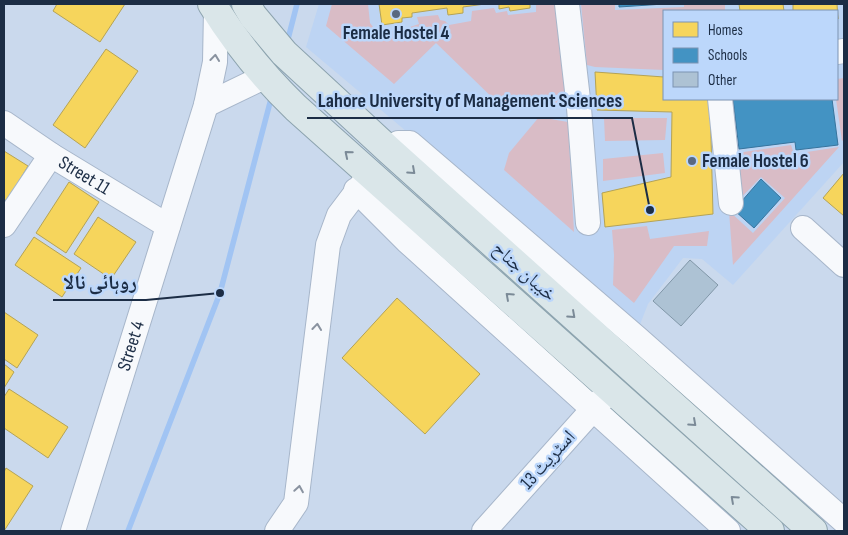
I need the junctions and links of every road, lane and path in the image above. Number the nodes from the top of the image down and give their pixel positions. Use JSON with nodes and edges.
{"nodes":[{"id":1,"x":246,"y":4,"type":"edge"},
{"id":2,"x":567,"y":4,"type":"edge"},
{"id":3,"x":214,"y":7,"type":"edge"},
{"id":4,"x":266,"y":79,"type":"junction"},
{"id":5,"x":720,"y":100,"type":"edge"},
{"id":6,"x":206,"y":105,"type":"junction"},
{"id":7,"x":4,"y":123,"type":"edge"},
{"id":8,"x":390,"y":151,"type":"junction"},
{"id":9,"x":51,"y":155,"type":"junction"},
{"id":10,"x":364,"y":182,"type":"junction"},
{"id":11,"x":731,"y":203,"type":"dead end"},
{"id":12,"x":588,"y":223,"type":"dead end"},
{"id":13,"x":4,"y":226,"type":"edge"},
{"id":14,"x":168,"y":226,"type":"junction"},
{"id":15,"x":803,"y":228,"type":"dead end"},
{"id":16,"x":844,"y":265,"type":"edge"},
{"id":17,"x":611,"y":388,"type":"junction"},
{"id":18,"x":594,"y":409,"type":"junction"},
{"id":19,"x":844,"y":521,"type":"edge"},
{"id":20,"x":73,"y":531,"type":"edge"},
{"id":21,"x":277,"y":531,"type":"edge"},
{"id":22,"x":484,"y":531,"type":"edge"},
{"id":23,"x":728,"y":531,"type":"edge"},
{"id":24,"x":770,"y":531,"type":"edge"},
{"id":25,"x":813,"y":531,"type":"edge"},
{"id":26,"x":834,"y":531,"type":"edge"}],
"edges":[{"from":1,"to":8,"type":"main road","name":"خیبان جناح"},
{"from":2,"to":12,"type":"street"},
{"from":3,"to":4,"type":"main road","name":"خیبان جناح"},
{"from":6,"to":3,"type":"street","name":"Street 4","one_way":true},
{"from":4,"to":6,"type":"street"},
{"from":10,"to":4,"type":"main road","name":"خیبان جناح","one_way":true},
{"from":5,"to":11,"type":"street"},
{"from":6,"to":14,"type":"street","name":"Street 4"},
{"from":7,"to":9,"type":"street","name":"Street 11"},
{"from":8,"to":19,"type":"street"},
{"from":8,"to":25,"type":"main road","name":"خیبان جناح","one_way":true},
{"from":9,"to":13,"type":"street"},
{"from":9,"to":14,"type":"street","name":"Street 11"},
{"from":17,"to":10,"type":"main road","name":"خیبان جناح","one_way":true},
{"from":10,"to":18,"type":"street"},
{"from":21,"to":10,"type":"street","one_way":true},
{"from":14,"to":20,"type":"street","name":"Street 4"},
{"from":15,"to":16,"type":"street"},
{"from":17,"to":18,"type":"street","name":"اسٹریٹ 13"},
{"from":24,"to":17,"type":"main road","name":"خیبان جناح","one_way":true},
{"from":18,"to":22,"type":"street","name":"اسٹریٹ 13"},
{"from":18,"to":23,"type":"street"},
{"from":19,"to":26,"type":"street"}]}
